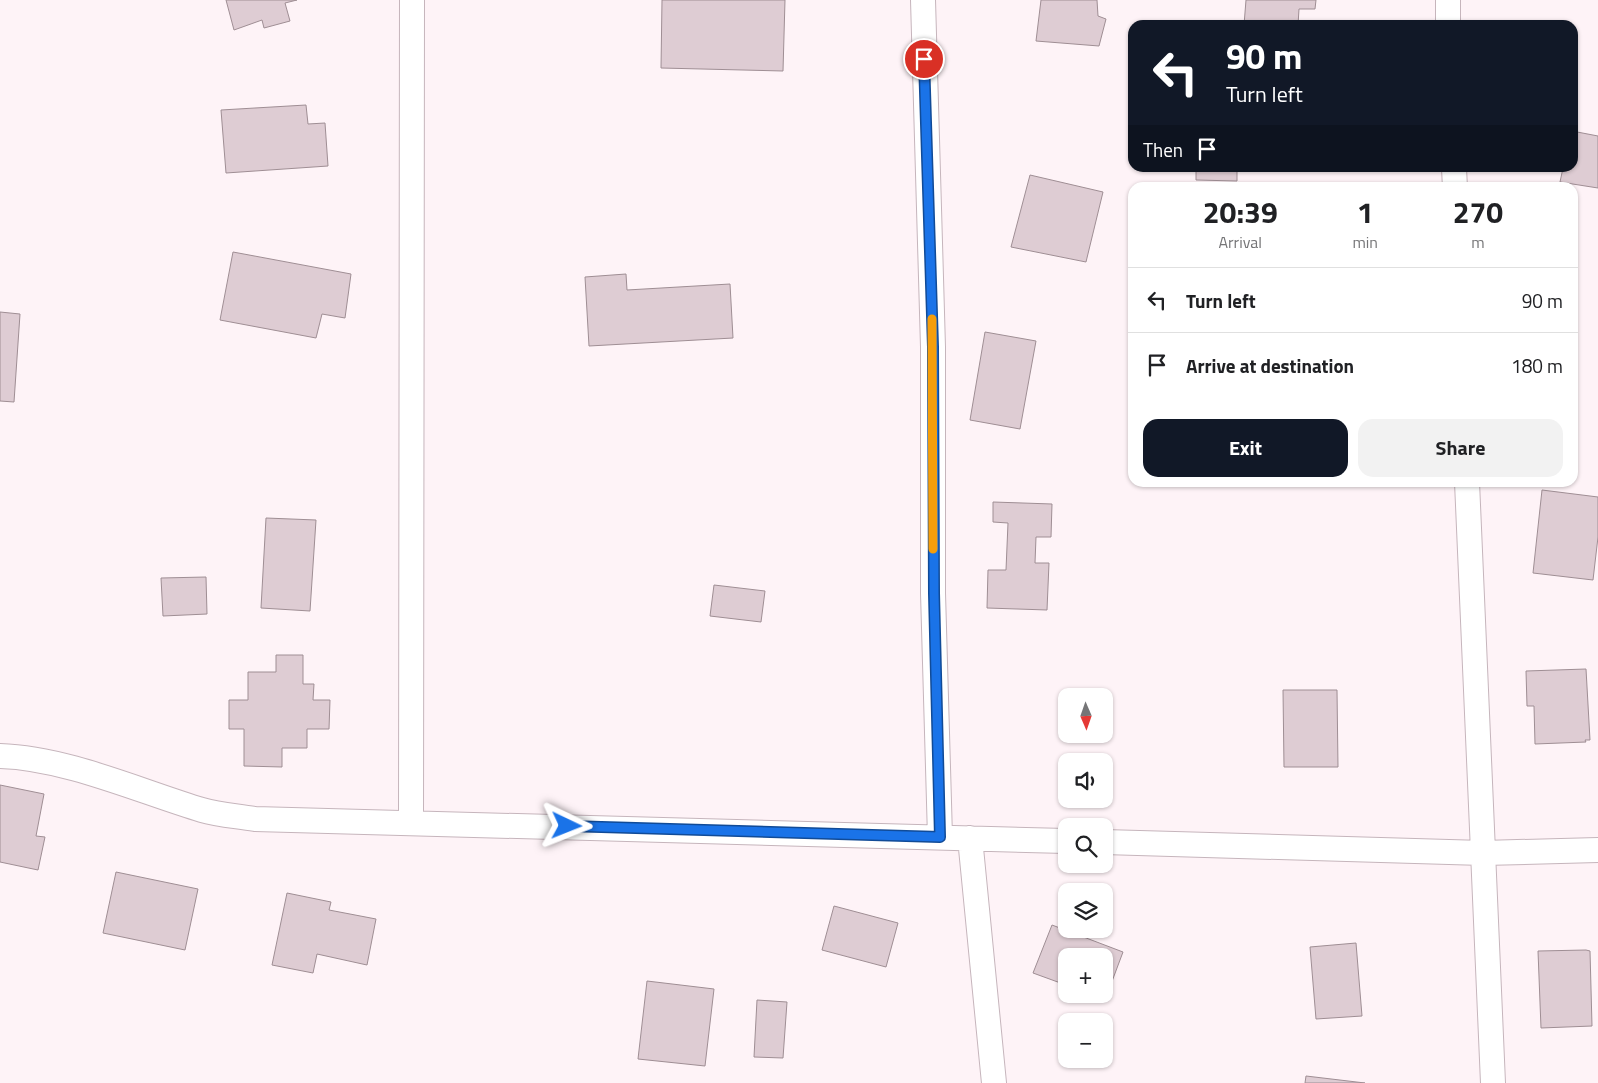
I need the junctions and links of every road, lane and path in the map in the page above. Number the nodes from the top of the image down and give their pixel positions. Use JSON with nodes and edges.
{"nodes":[{"id":1,"x":412,"y":0,"type":"edge"},
{"id":2,"x":923,"y":0,"type":"edge"},
{"id":3,"x":1448,"y":0,"type":"edge"},
{"id":4,"x":1448,"y":20,"type":"edge"},
{"id":5,"x":1467,"y":487,"type":"edge"},
{"id":6,"x":0,"y":756,"type":"edge"},
{"id":7,"x":411,"y":822,"type":"junction"},
{"id":8,"x":940,"y":837,"type":"junction"},
{"id":9,"x":970,"y":838,"type":"junction"},
{"id":10,"x":1058,"y":841,"type":"edge"},
{"id":11,"x":1113,"y":842,"type":"edge"},
{"id":12,"x":1598,"y":850,"type":"edge"},
{"id":13,"x":1483,"y":853,"type":"junction"},
{"id":14,"x":994,"y":1083,"type":"edge"},
{"id":15,"x":1492,"y":1083,"type":"edge"}],
"edges":[{"from":1,"to":7,"type":"street"},
{"from":2,"to":8,"type":"street"},
{"from":3,"to":4,"type":"street"},
{"from":5,"to":13,"type":"street"},
{"from":6,"to":7,"type":"street"},
{"from":7,"to":8,"type":"street"},
{"from":8,"to":9,"type":"street"},
{"from":9,"to":10,"type":"street"},
{"from":9,"to":14,"type":"street"},
{"from":11,"to":13,"type":"street"},
{"from":12,"to":13,"type":"street"},
{"from":13,"to":15,"type":"street"}]}
